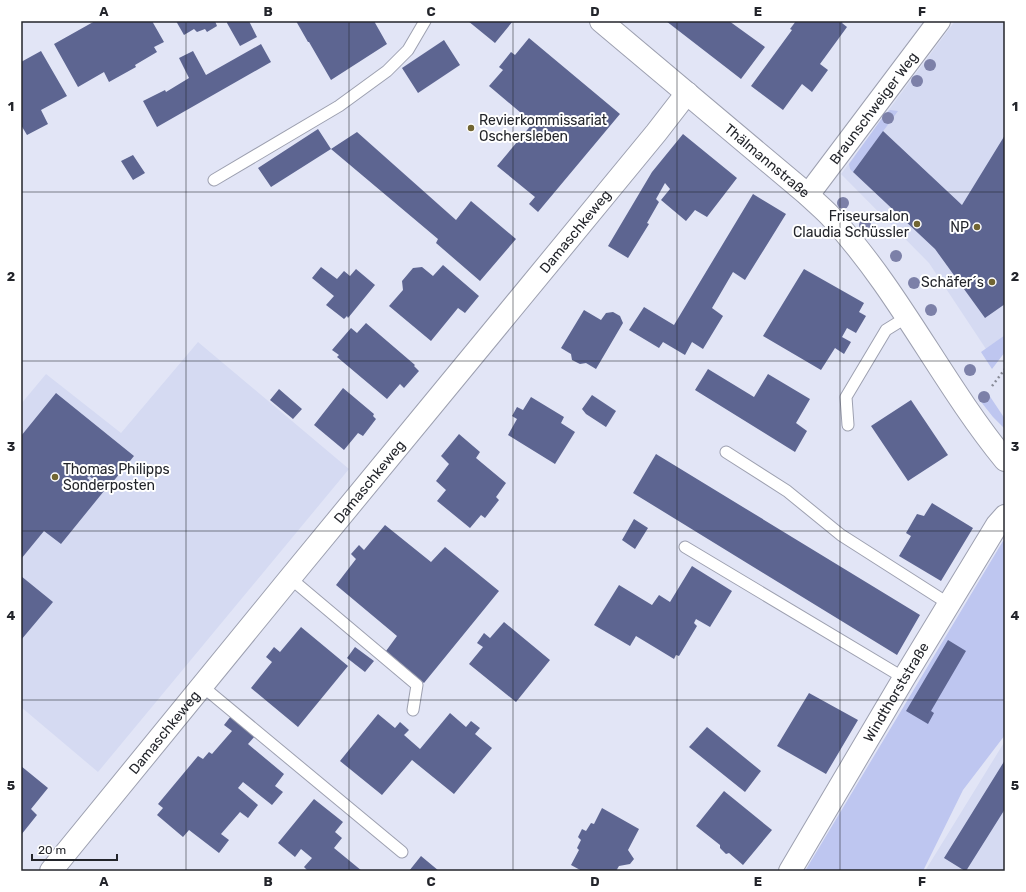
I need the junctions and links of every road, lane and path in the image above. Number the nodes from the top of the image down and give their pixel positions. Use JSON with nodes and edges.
{"nodes":[{"id":1,"x":425,"y":21,"type":"edge"},
{"id":2,"x":602,"y":21,"type":"edge"},
{"id":3,"x":939,"y":21,"type":"edge"},
{"id":4,"x":687,"y":93,"type":"junction"},
{"id":5,"x":214,"y":180,"type":"dead end"},
{"id":6,"x":808,"y":195,"type":"junction"},
{"id":7,"x":907,"y":317,"type":"junction"},
{"id":8,"x":1005,"y":369,"type":"edge"},
{"id":9,"x":992,"y":386,"type":"dead end"},
{"id":10,"x":848,"y":425,"type":"dead end"},
{"id":11,"x":726,"y":452,"type":"dead end"},
{"id":12,"x":1005,"y":460,"type":"edge"},
{"id":13,"x":1005,"y":516,"type":"edge"},
{"id":14,"x":685,"y":547,"type":"dead end"},
{"id":15,"x":290,"y":578,"type":"junction"},
{"id":16,"x":949,"y":604,"type":"junction"},
{"id":17,"x":904,"y":678,"type":"junction"},
{"id":18,"x":202,"y":686,"type":"junction"},
{"id":19,"x":413,"y":710,"type":"dead end"},
{"id":20,"x":402,"y":852,"type":"dead end"},
{"id":21,"x":51,"y":871,"type":"edge"},
{"id":22,"x":790,"y":871,"type":"edge"}],
"edges":[{"from":1,"to":5,"type":"lane"},
{"from":2,"to":4,"type":"street","name":"Thälmannstraße"},
{"from":3,"to":6,"type":"street","name":"Braunschweiger Weg"},
{"from":4,"to":6,"type":"street","name":"Thälmannstraße"},
{"from":4,"to":15,"type":"street","name":"Damaschkeweg"},
{"from":6,"to":7,"type":"street","name":"Thälmannstraße"},
{"from":7,"to":10,"type":"lane"},
{"from":7,"to":12,"type":"street","name":"Thälmannstraße"},
{"from":8,"to":9,"type":"path"},
{"from":11,"to":16,"type":"lane"},
{"from":13,"to":16,"type":"street","name":"Windthorststraße"},
{"from":14,"to":17,"type":"lane"},
{"from":15,"to":18,"type":"street","name":"Damaschkeweg"},
{"from":15,"to":19,"type":"lane"},
{"from":16,"to":17,"type":"street","name":"Windthorststraße"},
{"from":17,"to":22,"type":"street","name":"Windthorststraße"},
{"from":18,"to":20,"type":"lane"},
{"from":18,"to":21,"type":"street","name":"Damaschkeweg"}]}
